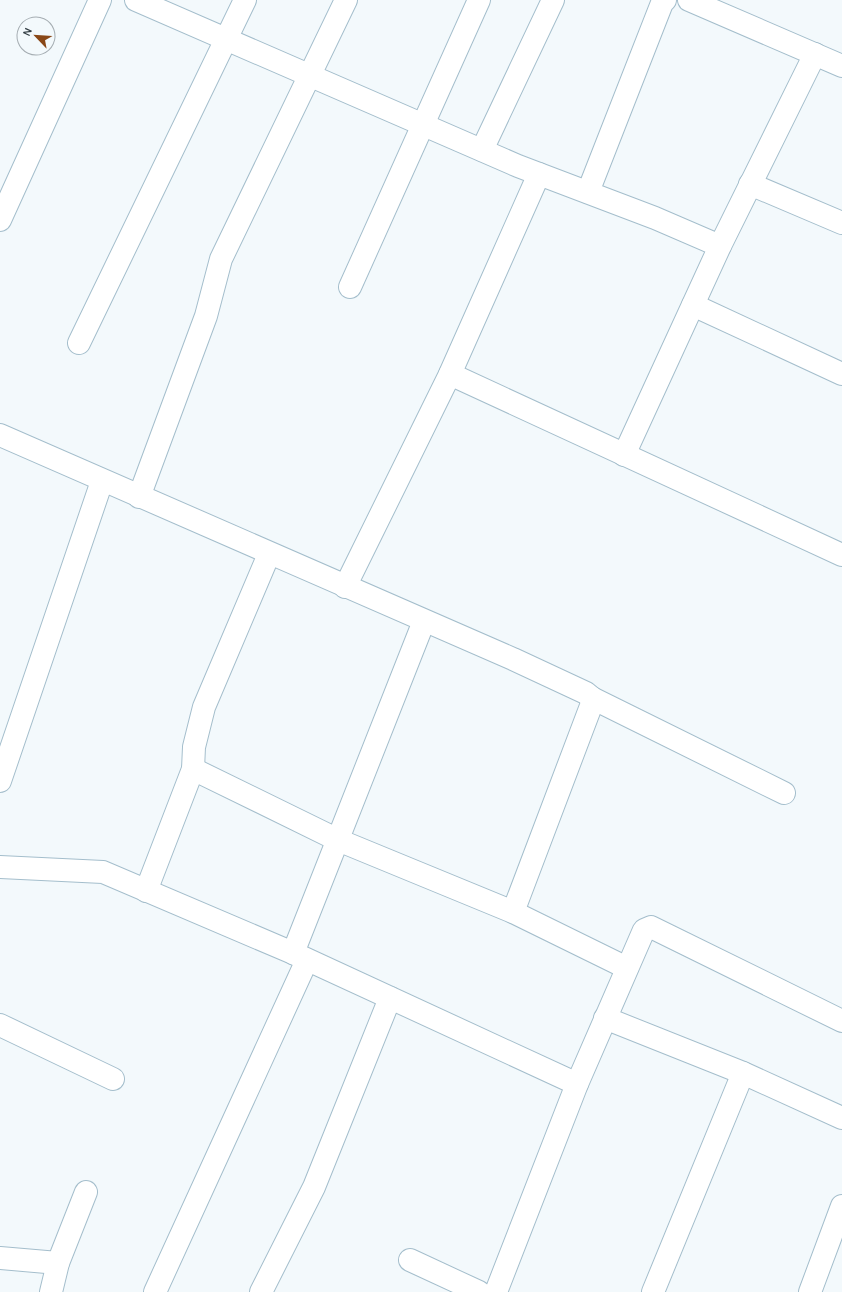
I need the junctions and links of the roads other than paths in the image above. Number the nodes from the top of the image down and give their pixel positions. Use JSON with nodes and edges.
{"nodes":[{"id":1,"x":100,"y":0,"type":"edge"},
{"id":2,"x":136,"y":0,"type":"edge"},
{"id":3,"x":246,"y":0,"type":"edge"},
{"id":4,"x":346,"y":0,"type":"edge"},
{"id":5,"x":479,"y":0,"type":"edge"},
{"id":6,"x":553,"y":0,"type":"edge"},
{"id":7,"x":666,"y":0,"type":"edge"},
{"id":8,"x":689,"y":0,"type":"edge"},
{"id":9,"x":226,"y":40,"type":"junction"},
{"id":10,"x":815,"y":54,"type":"junction"},
{"id":11,"x":842,"y":66,"type":"edge"},
{"id":12,"x":310,"y":76,"type":"junction"},
{"id":13,"x":423,"y":125,"type":"junction"},
{"id":14,"x":482,"y":150,"type":"junction"},
{"id":15,"x":539,"y":174,"type":"junction"},
{"id":16,"x":750,"y":184,"type":"junction"},
{"id":17,"x":588,"y":192,"type":"junction"},
{"id":18,"x":0,"y":220,"type":"edge"},
{"id":19,"x":842,"y":223,"type":"edge"},
{"id":20,"x":720,"y":246,"type":"junction"},
{"id":21,"x":350,"y":287,"type":"dead end"},
{"id":22,"x":693,"y":304,"type":"junction"},
{"id":23,"x":79,"y":343,"type":"dead end"},
{"id":24,"x":450,"y":374,"type":"junction"},
{"id":25,"x":842,"y":374,"type":"edge"},
{"id":26,"x":0,"y":436,"type":"edge"},
{"id":27,"x":624,"y":455,"type":"junction"},
{"id":28,"x":102,"y":481,"type":"junction"},
{"id":29,"x":138,"y":497,"type":"junction"},
{"id":30,"x":269,"y":554,"type":"junction"},
{"id":31,"x":842,"y":554,"type":"edge"},
{"id":32,"x":345,"y":587,"type":"junction"},
{"id":33,"x":424,"y":621,"type":"junction"},
{"id":34,"x":592,"y":698,"type":"junction"},
{"id":35,"x":193,"y":769,"type":"junction"},
{"id":36,"x":0,"y":781,"type":"edge"},
{"id":37,"x":784,"y":793,"type":"dead end"},
{"id":38,"x":338,"y":840,"type":"junction"},
{"id":39,"x":0,"y":867,"type":"edge"},
{"id":40,"x":146,"y":891,"type":"junction"},
{"id":41,"x":513,"y":912,"type":"junction"},
{"id":42,"x":300,"y":957,"type":"junction"},
{"id":43,"x":627,"y":968,"type":"junction"},
{"id":44,"x":390,"y":998,"type":"junction"},
{"id":45,"x":605,"y":1018,"type":"junction"},
{"id":46,"x":842,"y":1022,"type":"edge"},
{"id":47,"x":0,"y":1025,"type":"edge"},
{"id":48,"x":743,"y":1073,"type":"junction"},
{"id":49,"x":113,"y":1079,"type":"dead end"},
{"id":50,"x":577,"y":1084,"type":"junction"},
{"id":51,"x":842,"y":1118,"type":"edge"},
{"id":52,"x":86,"y":1192,"type":"dead end"},
{"id":53,"x":842,"y":1206,"type":"edge"},
{"id":54,"x":0,"y":1258,"type":"edge"},
{"id":55,"x":410,"y":1260,"type":"dead end"},
{"id":56,"x":58,"y":1263,"type":"junction"},
{"id":57,"x":656,"y":1291,"type":"edge"},
{"id":58,"x":51,"y":1292,"type":"edge"},
{"id":59,"x":155,"y":1292,"type":"edge"},
{"id":60,"x":261,"y":1292,"type":"edge"},
{"id":61,"x":479,"y":1292,"type":"edge"},
{"id":62,"x":496,"y":1292,"type":"edge"},
{"id":63,"x":810,"y":1292,"type":"edge"}],
"edges":[{"from":1,"to":18,"type":"street"},
{"from":2,"to":9,"type":"street"},
{"from":3,"to":9,"type":"street"},
{"from":4,"to":12,"type":"street"},
{"from":5,"to":13,"type":"street"},
{"from":6,"to":14,"type":"street"},
{"from":7,"to":17,"type":"street"},
{"from":8,"to":10,"type":"street"},
{"from":9,"to":12,"type":"street"},
{"from":9,"to":23,"type":"street"},
{"from":10,"to":11,"type":"street"},
{"from":10,"to":16,"type":"street"},
{"from":12,"to":13,"type":"street"},
{"from":12,"to":29,"type":"street"},
{"from":13,"to":14,"type":"street"},
{"from":13,"to":21,"type":"street"},
{"from":14,"to":15,"type":"street"},
{"from":15,"to":17,"type":"street"},
{"from":15,"to":24,"type":"street"},
{"from":16,"to":19,"type":"street"},
{"from":16,"to":20,"type":"street"},
{"from":17,"to":20,"type":"street"},
{"from":20,"to":22,"type":"street"},
{"from":22,"to":25,"type":"street"},
{"from":22,"to":27,"type":"street"},
{"from":24,"to":27,"type":"street"},
{"from":24,"to":32,"type":"street"},
{"from":26,"to":28,"type":"street"},
{"from":27,"to":31,"type":"street"},
{"from":28,"to":29,"type":"street"},
{"from":28,"to":36,"type":"street"},
{"from":29,"to":30,"type":"street"},
{"from":30,"to":32,"type":"street"},
{"from":30,"to":35,"type":"street"},
{"from":32,"to":33,"type":"street"},
{"from":33,"to":34,"type":"street"},
{"from":33,"to":38,"type":"street"},
{"from":34,"to":37,"type":"street"},
{"from":34,"to":41,"type":"street"},
{"from":35,"to":38,"type":"street"},
{"from":35,"to":40,"type":"street"},
{"from":38,"to":41,"type":"street"},
{"from":38,"to":42,"type":"street"},
{"from":39,"to":40,"type":"street"},
{"from":40,"to":42,"type":"street"},
{"from":41,"to":43,"type":"street"},
{"from":42,"to":44,"type":"street"},
{"from":42,"to":59,"type":"street"},
{"from":43,"to":45,"type":"street"},
{"from":43,"to":46,"type":"street"},
{"from":44,"to":50,"type":"street"},
{"from":44,"to":60,"type":"street"},
{"from":45,"to":48,"type":"street"},
{"from":45,"to":50,"type":"street"},
{"from":47,"to":49,"type":"street"},
{"from":48,"to":51,"type":"street"},
{"from":48,"to":57,"type":"street"},
{"from":50,"to":62,"type":"street"},
{"from":52,"to":56,"type":"street"},
{"from":53,"to":63,"type":"street"},
{"from":54,"to":56,"type":"street"},
{"from":55,"to":61,"type":"street"},
{"from":56,"to":58,"type":"street"}]}
